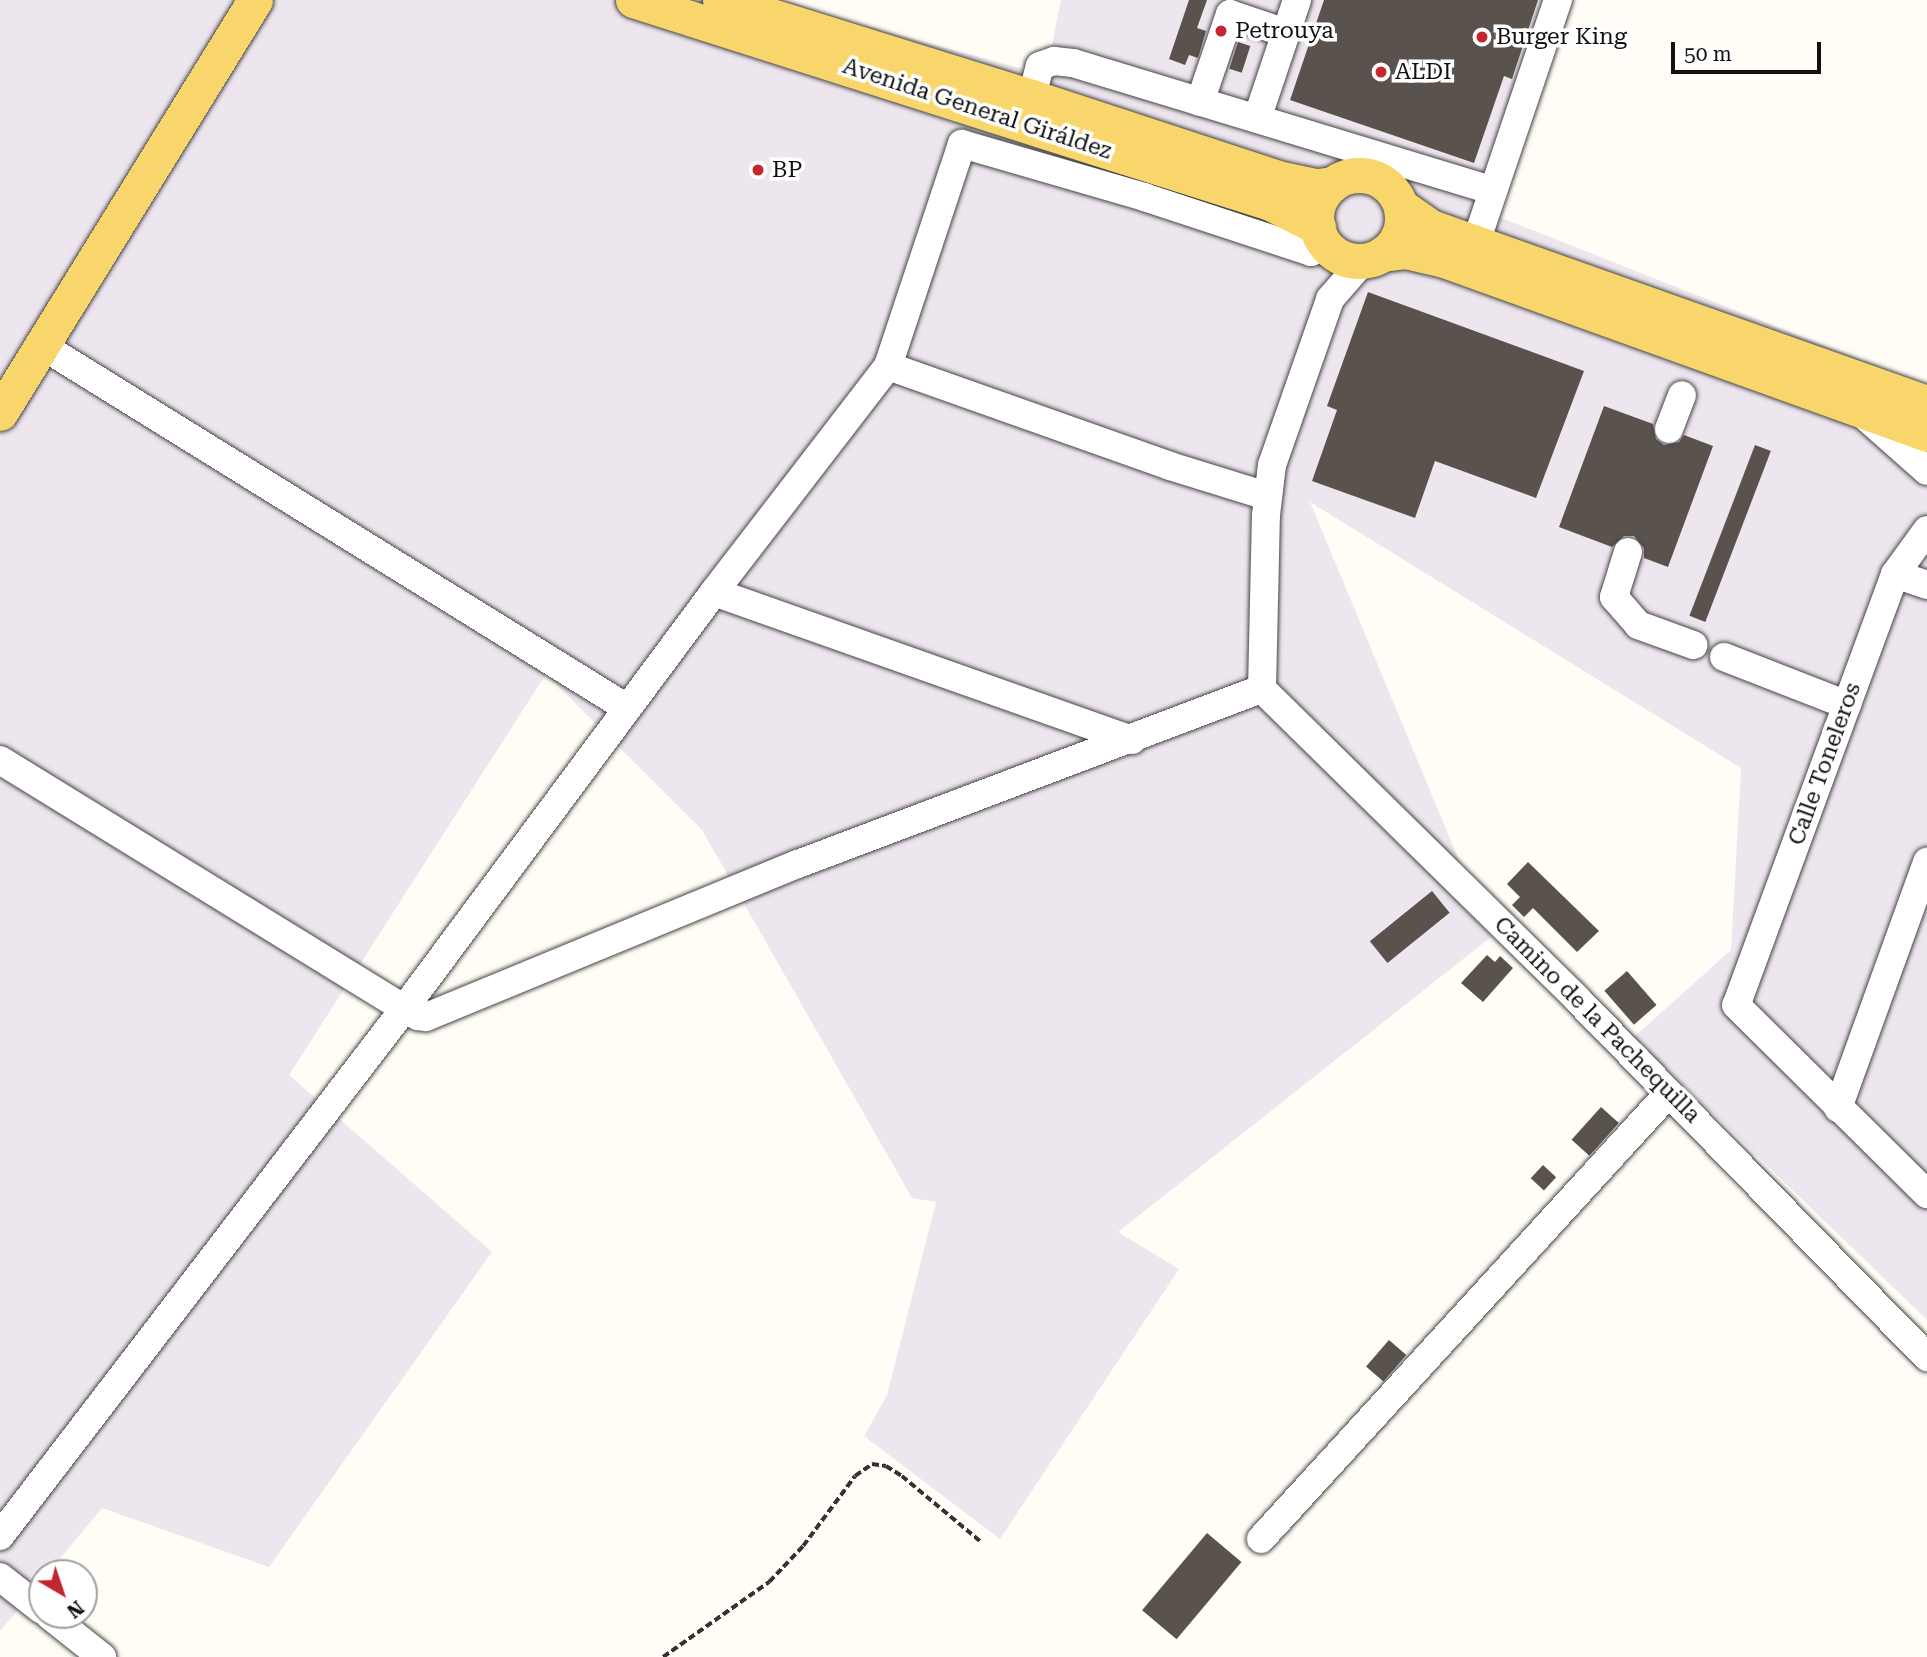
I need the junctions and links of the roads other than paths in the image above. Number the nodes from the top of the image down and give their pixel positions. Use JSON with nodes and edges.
{"nodes":[{"id":1,"x":255,"y":0,"type":"edge"},
{"id":2,"x":632,"y":0,"type":"edge"},
{"id":3,"x":720,"y":0,"type":"edge"},
{"id":4,"x":1297,"y":0,"type":"edge"},
{"id":5,"x":1558,"y":0,"type":"edge"},
{"id":6,"x":1286,"y":33,"type":"junction"},
{"id":7,"x":1032,"y":97,"type":"junction"},
{"id":8,"x":1200,"y":102,"type":"junction"},
{"id":9,"x":1257,"y":120,"type":"junction"},
{"id":10,"x":1369,"y":166,"type":"junction"},
{"id":11,"x":1333,"y":184,"type":"junction"},
{"id":12,"x":1493,"y":191,"type":"junction"},
{"id":13,"x":1401,"y":206,"type":"junction"},
{"id":14,"x":1476,"y":242,"type":"junction"},
{"id":15,"x":1323,"y":248,"type":"junction"},
{"id":16,"x":1373,"y":257,"type":"junction"},
{"id":17,"x":1330,"y":299,"type":"junction"},
{"id":18,"x":41,"y":345,"type":"junction"},
{"id":19,"x":888,"y":366,"type":"junction"},
{"id":20,"x":1682,"y":395,"type":"dead end"},
{"id":21,"x":1927,"y":403,"type":"edge"},
{"id":22,"x":1858,"y":411,"type":"junction"},
{"id":23,"x":0,"y":413,"type":"edge"},
{"id":24,"x":1669,"y":429,"type":"dead end"},
{"id":25,"x":1927,"y":434,"type":"edge"},
{"id":26,"x":1927,"y":471,"type":"edge"},
{"id":27,"x":1267,"y":496,"type":"junction"},
{"id":28,"x":1927,"y":530,"type":"edge"},
{"id":29,"x":1628,"y":552,"type":"dead end"},
{"id":30,"x":1895,"y":574,"type":"junction"},
{"id":31,"x":1927,"y":585,"type":"edge"},
{"id":32,"x":714,"y":592,"type":"junction"},
{"id":33,"x":1693,"y":645,"type":"dead end"},
{"id":34,"x":1724,"y":657,"type":"dead end"},
{"id":35,"x":1262,"y":689,"type":"junction"},
{"id":36,"x":1847,"y":705,"type":"junction"},
{"id":37,"x":627,"y":708,"type":"junction"},
{"id":38,"x":1132,"y":740,"type":"junction"},
{"id":39,"x":0,"y":760,"type":"edge"},
{"id":40,"x":1927,"y":862,"type":"edge"},
{"id":41,"x":404,"y":1009,"type":"junction"},
{"id":42,"x":1669,"y":1093,"type":"junction"},
{"id":43,"x":1838,"y":1108,"type":"junction"},
{"id":44,"x":1927,"y":1194,"type":"edge"},
{"id":45,"x":1927,"y":1357,"type":"edge"},
{"id":46,"x":0,"y":1536,"type":"edge"},
{"id":47,"x":1261,"y":1539,"type":"dead end"},
{"id":48,"x":0,"y":1577,"type":"edge"},
{"id":49,"x":28,"y":1599,"type":"edge"},
{"id":50,"x":67,"y":1629,"type":"edge"},
{"id":51,"x":102,"y":1657,"type":"edge"}],
"edges":[{"from":1,"to":18,"type":"main road"},
{"from":2,"to":15,"type":"main road","name":"Avenida General Giráldez"},
{"from":3,"to":7,"type":"main road","name":"Avenida General Giráldez"},
{"from":4,"to":6,"type":"street"},
{"from":5,"to":12,"type":"street"},
{"from":6,"to":8,"type":"street"},
{"from":6,"to":9,"type":"street"},
{"from":7,"to":8,"type":"street"},
{"from":7,"to":11,"type":"main road","name":"Avenida General Giráldez"},
{"from":8,"to":9,"type":"street"},
{"from":9,"to":10,"type":"street"},
{"from":10,"to":11,"type":"main road"},
{"from":10,"to":12,"type":"street"},
{"from":10,"to":13,"type":"main road"},
{"from":11,"to":15,"type":"main road"},
{"from":12,"to":14,"type":"street"},
{"from":13,"to":14,"type":"main road"},
{"from":13,"to":16,"type":"main road"},
{"from":14,"to":21,"type":"main road"},
{"from":15,"to":16,"type":"main road"},
{"from":15,"to":17,"type":"street"},
{"from":15,"to":19,"type":"street"},
{"from":16,"to":17,"type":"street"},
{"from":16,"to":22,"type":"main road"},
{"from":17,"to":27,"type":"street"},
{"from":18,"to":23,"type":"main road"},
{"from":18,"to":37,"type":"street"},
{"from":19,"to":27,"type":"street"},
{"from":19,"to":32,"type":"street"},
{"from":20,"to":24,"type":"street"},
{"from":22,"to":25,"type":"main road"},
{"from":22,"to":26,"type":"street"},
{"from":27,"to":35,"type":"street"},
{"from":28,"to":30,"type":"street","name":"Calle Toneleros"},
{"from":29,"to":33,"type":"street"},
{"from":30,"to":31,"type":"street"},
{"from":30,"to":36,"type":"street","name":"Calle Toneleros"},
{"from":32,"to":37,"type":"street"},
{"from":32,"to":38,"type":"street"},
{"from":34,"to":36,"type":"street"},
{"from":35,"to":38,"type":"street"},
{"from":35,"to":42,"type":"street","name":"Camino de la Pachequilla"},
{"from":36,"to":43,"type":"street","name":"Calle Toneleros"},
{"from":37,"to":41,"type":"street"},
{"from":38,"to":41,"type":"street"},
{"from":39,"to":41,"type":"street"},
{"from":40,"to":43,"type":"street"},
{"from":41,"to":46,"type":"street"},
{"from":42,"to":45,"type":"street","name":"Camino de la Pachequilla"},
{"from":42,"to":47,"type":"street"},
{"from":43,"to":44,"type":"street"},
{"from":48,"to":49,"type":"street"},
{"from":50,"to":51,"type":"street"}]}
